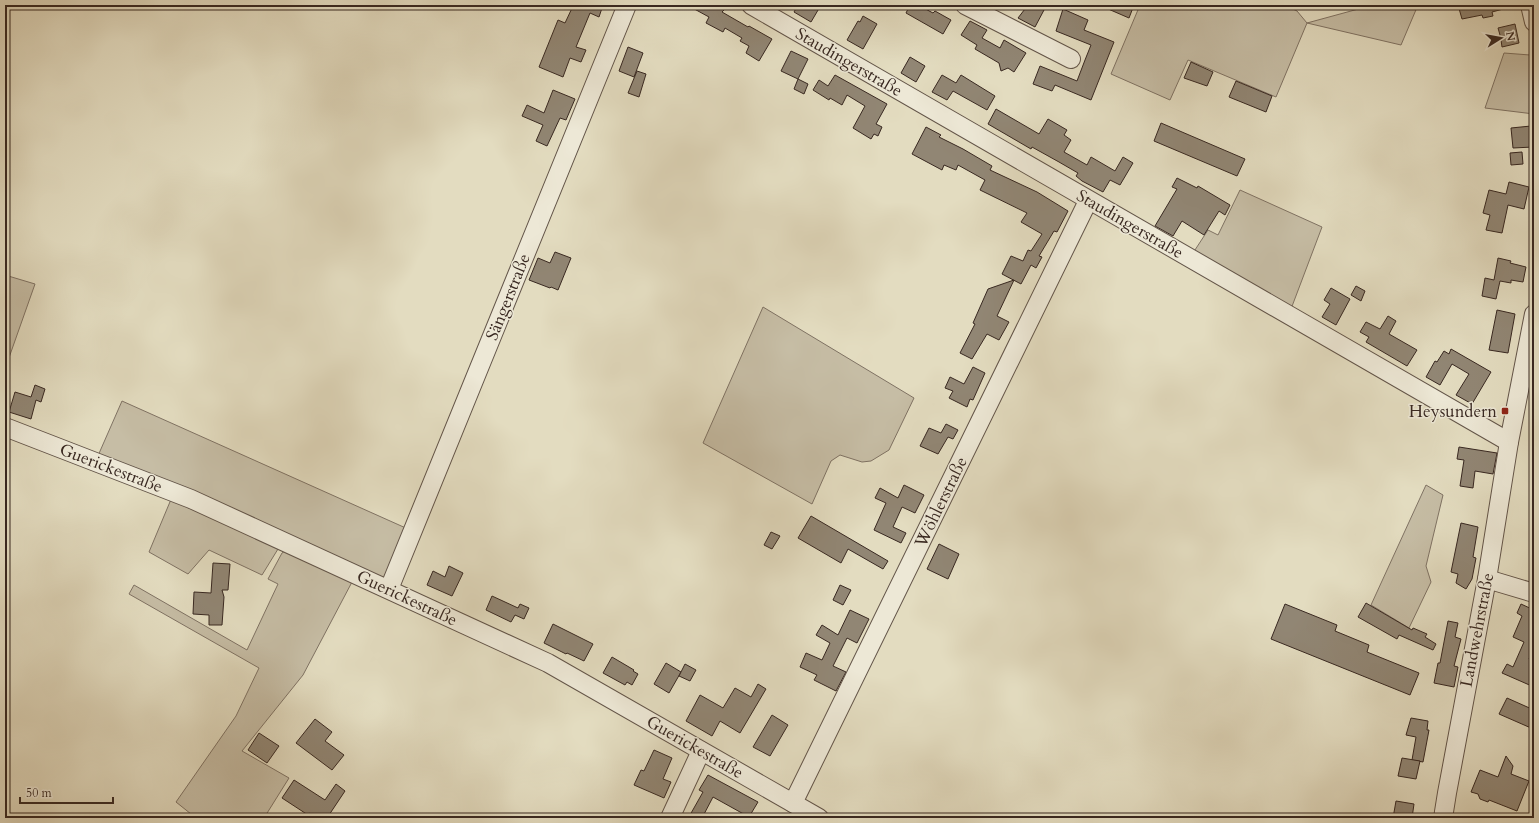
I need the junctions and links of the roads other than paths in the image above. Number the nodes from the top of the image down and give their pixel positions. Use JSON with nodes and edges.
{"nodes":[{"id":1,"x":626,"y":5,"type":"edge"},
{"id":2,"x":751,"y":5,"type":"edge"},
{"id":3,"x":965,"y":5,"type":"edge"},
{"id":4,"x":1530,"y":5,"type":"edge"},
{"id":5,"x":1534,"y":22,"type":"edge"},
{"id":6,"x":1071,"y":59,"type":"dead end"},
{"id":7,"x":1088,"y":201,"type":"junction"},
{"id":8,"x":1534,"y":314,"type":"edge"},
{"id":9,"x":5,"y":427,"type":"edge"},
{"id":10,"x":1509,"y":442,"type":"junction"},
{"id":11,"x":1487,"y":579,"type":"junction"},
{"id":12,"x":389,"y":589,"type":"junction"},
{"id":13,"x":1534,"y":593,"type":"edge"},
{"id":14,"x":701,"y":751,"type":"junction"},
{"id":15,"x":793,"y":803,"type":"junction"},
{"id":16,"x":670,"y":818,"type":"edge"},
{"id":17,"x":819,"y":818,"type":"edge"},
{"id":18,"x":1443,"y":818,"type":"edge"}],
"edges":[{"from":1,"to":12,"type":"street","name":"Sängerstraße"},
{"from":2,"to":7,"type":"street","name":"Staudingerstraße"},
{"from":3,"to":6,"type":"street"},
{"from":4,"to":5,"type":"street"},
{"from":7,"to":10,"type":"street","name":"Staudingerstraße"},
{"from":7,"to":15,"type":"street","name":"Wöhlerstraße"},
{"from":8,"to":10,"type":"street","name":"Landwehrstraße"},
{"from":9,"to":12,"type":"street","name":"Guerickestraße"},
{"from":10,"to":11,"type":"street","name":"Landwehrstraße"},
{"from":11,"to":13,"type":"street"},
{"from":11,"to":18,"type":"street","name":"Landwehrstraße"},
{"from":12,"to":14,"type":"street","name":"Guerickestraße"},
{"from":14,"to":15,"type":"street","name":"Guerickestraße"},
{"from":14,"to":16,"type":"street"},
{"from":15,"to":17,"type":"street","name":"Guerickestraße"}]}
